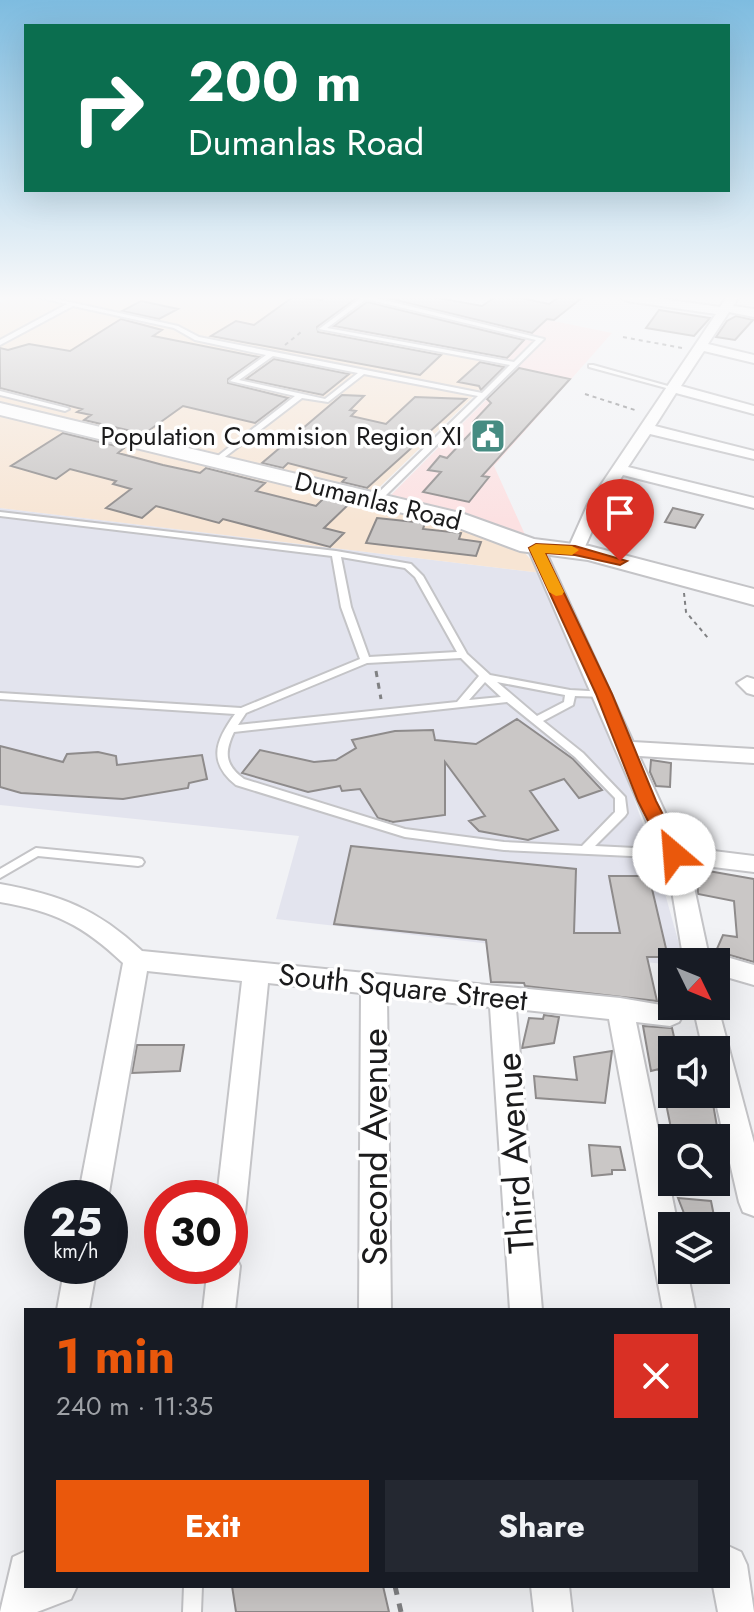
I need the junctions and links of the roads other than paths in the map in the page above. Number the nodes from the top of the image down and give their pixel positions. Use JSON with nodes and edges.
{"nodes":[{"id":1,"x":246,"y":372,"type":"edge"},
{"id":2,"x":362,"y":372,"type":"edge"},
{"id":3,"x":370,"y":372,"type":"edge"},
{"id":4,"x":506,"y":372,"type":"edge"},
{"id":5,"x":614,"y":372,"type":"edge"},
{"id":6,"x":683,"y":372,"type":"edge"},
{"id":7,"x":672,"y":388,"type":"junction"},
{"id":8,"x":0,"y":393,"type":"edge"},
{"id":9,"x":482,"y":395,"type":"junction"},
{"id":10,"x":300,"y":396,"type":"junction"},
{"id":11,"x":0,"y":409,"type":"edge"},
{"id":12,"x":754,"y":410,"type":"edge"},
{"id":13,"x":45,"y":414,"type":"junction"},
{"id":14,"x":648,"y":422,"type":"junction"},
{"id":15,"x":750,"y":455,"type":"dead end"},
{"id":16,"x":217,"y":461,"type":"junction"},
{"id":17,"x":618,"y":469,"type":"junction"},
{"id":18,"x":376,"y":500,"type":"junction"},
{"id":19,"x":754,"y":503,"type":"edge"},
{"id":20,"x":0,"y":514,"type":"edge"},
{"id":21,"x":536,"y":548,"type":"junction"},
{"id":22,"x":575,"y":551,"type":"junction"},
{"id":23,"x":336,"y":554,"type":"junction"},
{"id":24,"x":754,"y":597,"type":"edge"},
{"id":25,"x":463,"y":655,"type":"junction"},
{"id":26,"x":370,"y":660,"type":"junction"},
{"id":27,"x":484,"y":677,"type":"junction"},
{"id":28,"x":570,"y":693,"type":"junction"},
{"id":29,"x":604,"y":694,"type":"junction"},
{"id":30,"x":0,"y":696,"type":"edge"},
{"id":31,"x":509,"y":699,"type":"junction"},
{"id":32,"x":459,"y":705,"type":"junction"},
{"id":33,"x":242,"y":711,"type":"junction"},
{"id":34,"x":536,"y":721,"type":"junction"},
{"id":35,"x":229,"y":729,"type":"junction"},
{"id":36,"x":626,"y":748,"type":"junction"},
{"id":37,"x":754,"y":756,"type":"edge"},
{"id":38,"x":585,"y":850,"type":"junction"},
{"id":39,"x":674,"y":854,"type":"junction"},
{"id":40,"x":138,"y":862,"type":"dead end"},
{"id":41,"x":754,"y":864,"type":"edge"},
{"id":42,"x":0,"y":874,"type":"edge"},
{"id":43,"x":0,"y":893,"type":"edge"},
{"id":44,"x":700,"y":948,"type":"edge"},
{"id":45,"x":136,"y":960,"type":"junction"},
{"id":46,"x":730,"y":969,"type":"edge"},
{"id":47,"x":256,"y":972,"type":"junction"},
{"id":48,"x":754,"y":975,"type":"edge"},
{"id":49,"x":374,"y":984,"type":"junction"},
{"id":50,"x":502,"y":997,"type":"junction"},
{"id":51,"x":620,"y":1008,"type":"junction"},
{"id":52,"x":658,"y":1013,"type":"edge"},
{"id":53,"x":709,"y":1020,"type":"edge"},
{"id":54,"x":96,"y":1180,"type":"edge"},
{"id":55,"x":234,"y":1180,"type":"edge"},
{"id":56,"x":754,"y":1202,"type":"edge"},
{"id":57,"x":78,"y":1284,"type":"edge"},
{"id":58,"x":222,"y":1284,"type":"edge"},
{"id":59,"x":73,"y":1308,"type":"edge"},
{"id":60,"x":219,"y":1308,"type":"edge"},
{"id":61,"x":375,"y":1308,"type":"edge"},
{"id":62,"x":526,"y":1308,"type":"edge"},
{"id":63,"x":679,"y":1308,"type":"edge"},
{"id":64,"x":730,"y":1575,"type":"edge"},
{"id":65,"x":48,"y":1588,"type":"edge"},
{"id":66,"x":193,"y":1588,"type":"edge"},
{"id":67,"x":22,"y":1593,"type":"edge"},
{"id":68,"x":192,"y":1612,"type":"edge"},
{"id":69,"x":737,"y":1612,"type":"edge"}],
"edges":[{"from":1,"to":10,"type":"lane"},
{"from":2,"to":10,"type":"lane"},
{"from":3,"to":9,"type":"lane"},
{"from":4,"to":9,"type":"lane"},
{"from":5,"to":7,"type":"lane"},
{"from":6,"to":7,"type":"street"},
{"from":7,"to":12,"type":"street"},
{"from":7,"to":14,"type":"street"},
{"from":8,"to":13,"type":"lane"},
{"from":9,"to":18,"type":"lane"},
{"from":10,"to":16,"type":"lane"},
{"from":11,"to":13,"type":"main road","name":"Dumanlas Road"},
{"from":13,"to":16,"type":"main road","name":"Dumanlas Road"},
{"from":14,"to":15,"type":"street"},
{"from":14,"to":17,"type":"street"},
{"from":16,"to":18,"type":"main road","name":"Dumanlas Road"},
{"from":17,"to":19,"type":"street"},
{"from":17,"to":22,"type":"street"},
{"from":18,"to":21,"type":"main road","name":"Dumanlas Road"},
{"from":20,"to":23,"type":"lane"},
{"from":21,"to":22,"type":"main road","name":"Dumanlas Road"},
{"from":21,"to":29,"type":"street"},
{"from":22,"to":24,"type":"main road","name":"Dumanlas Road"},
{"from":23,"to":25,"type":"lane"},
{"from":23,"to":26,"type":"lane"},
{"from":25,"to":26,"type":"lane"},
{"from":25,"to":27,"type":"lane"},
{"from":26,"to":33,"type":"lane"},
{"from":27,"to":28,"type":"lane"},
{"from":27,"to":31,"type":"lane"},
{"from":27,"to":32,"type":"lane"},
{"from":28,"to":29,"type":"lane"},
{"from":28,"to":34,"type":"lane"},
{"from":29,"to":36,"type":"street"},
{"from":30,"to":33,"type":"lane"},
{"from":31,"to":32,"type":"lane"},
{"from":31,"to":34,"type":"lane"},
{"from":32,"to":35,"type":"lane"},
{"from":33,"to":35,"type":"lane"},
{"from":34,"to":38,"type":"lane"},
{"from":35,"to":38,"type":"lane"},
{"from":36,"to":37,"type":"street"},
{"from":36,"to":39,"type":"street"},
{"from":38,"to":39,"type":"lane"},
{"from":39,"to":41,"type":"street"},
{"from":39,"to":44,"type":"street"},
{"from":40,"to":42,"type":"lane"},
{"from":43,"to":45,"type":"street"},
{"from":45,"to":47,"type":"street","name":"South Square Street"},
{"from":45,"to":54,"type":"street"},
{"from":46,"to":48,"type":"street"},
{"from":47,"to":49,"type":"street","name":"South Square Street"},
{"from":47,"to":55,"type":"street"},
{"from":49,"to":50,"type":"street","name":"South Square Street"},
{"from":49,"to":61,"type":"street","name":"Second Avenue"},
{"from":50,"to":51,"type":"street","name":"South Square Street"},
{"from":50,"to":62,"type":"street","name":"Third Avenue"},
{"from":51,"to":52,"type":"street","name":"South Square Street"},
{"from":51,"to":63,"type":"street"},
{"from":53,"to":56,"type":"street"},
{"from":57,"to":59,"type":"street"},
{"from":58,"to":60,"type":"street"},
{"from":64,"to":69,"type":"street"},
{"from":65,"to":67,"type":"street"},
{"from":66,"to":68,"type":"lane"}]}
